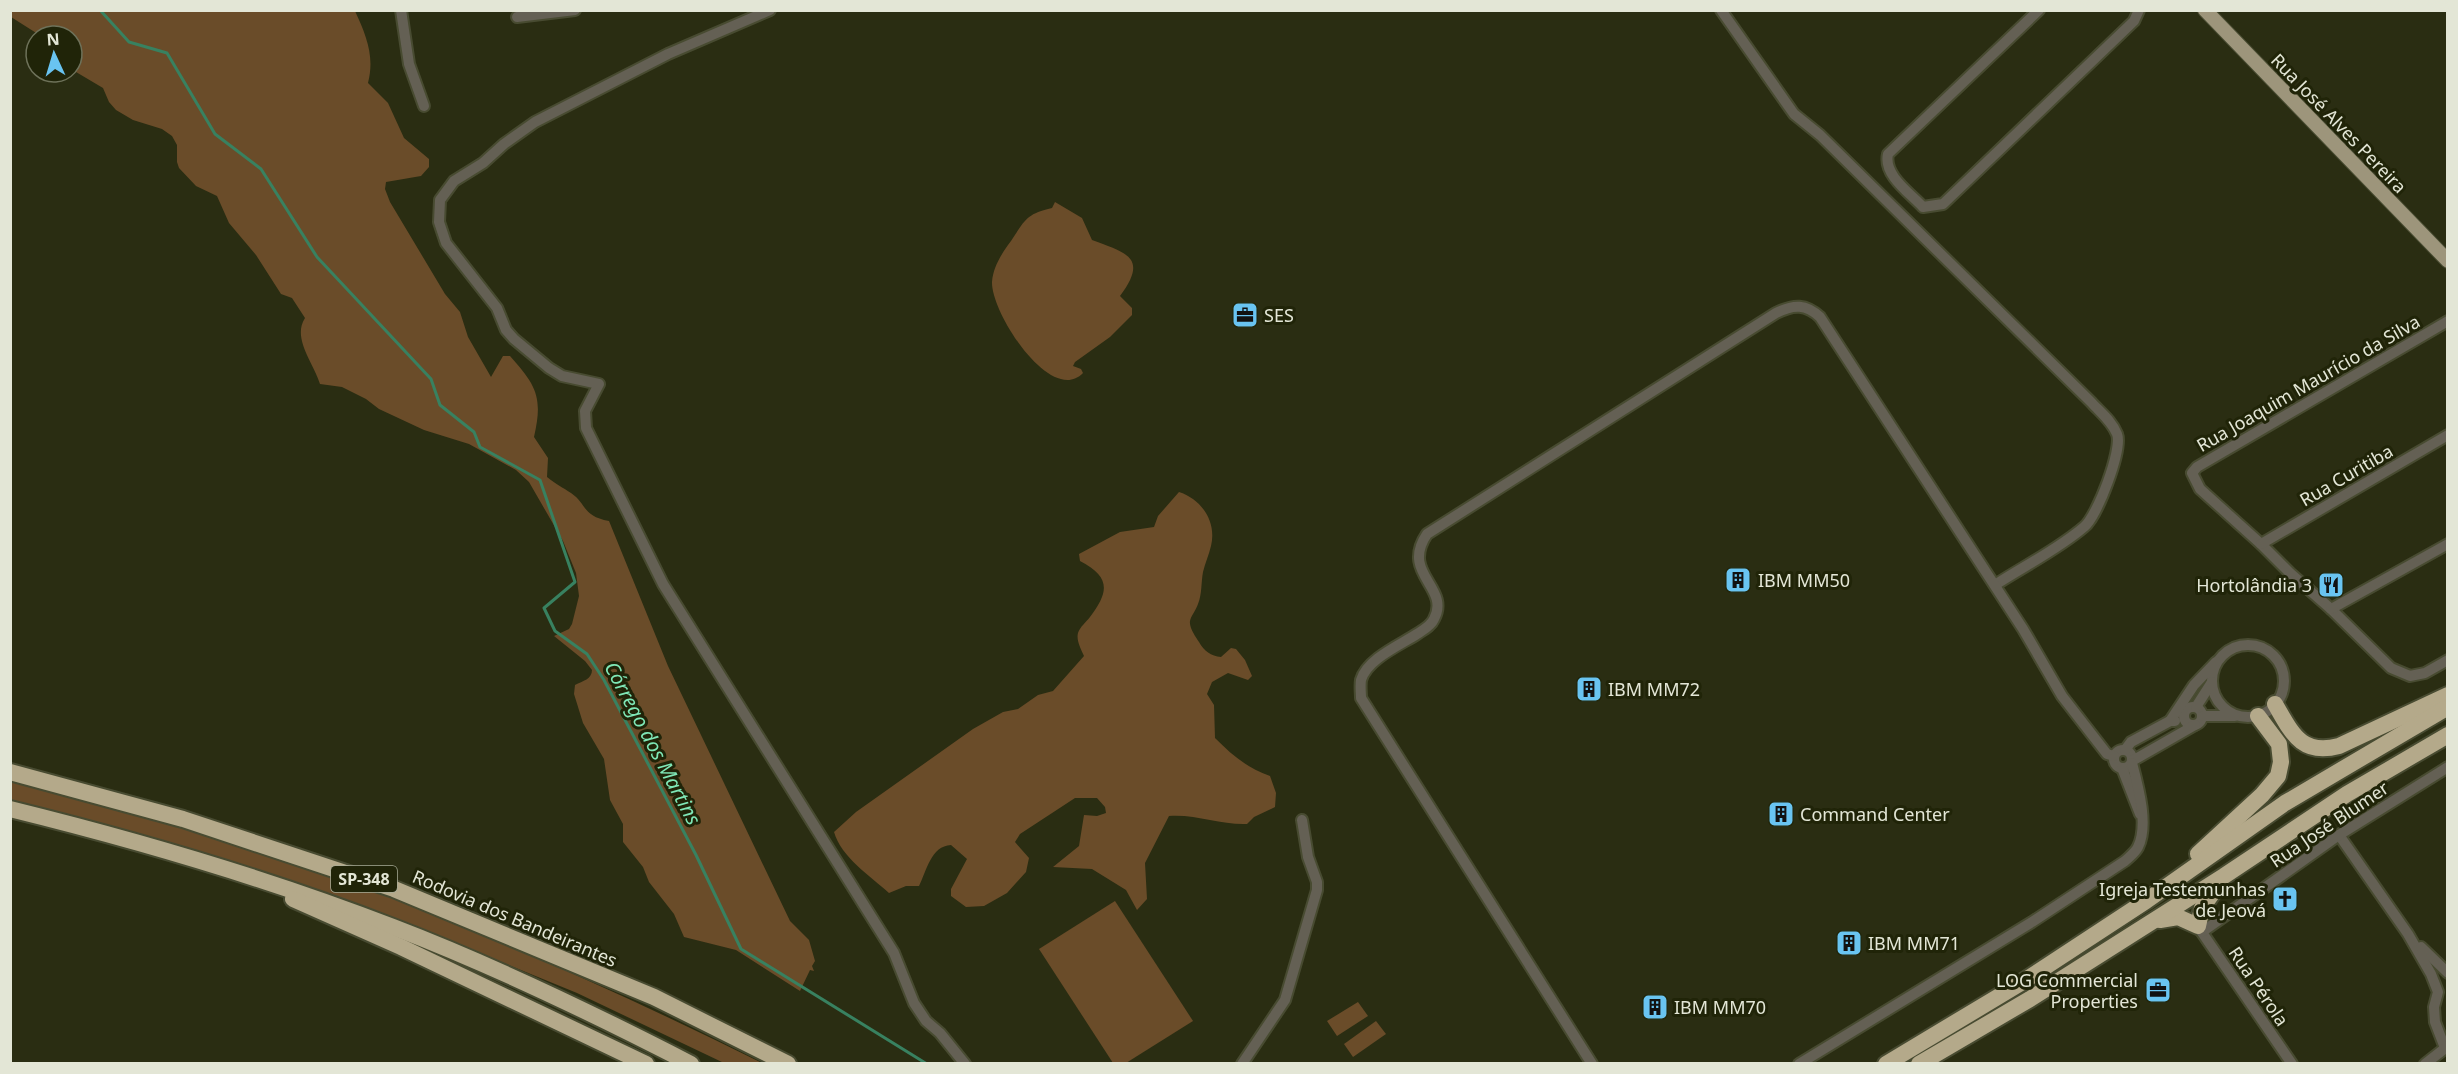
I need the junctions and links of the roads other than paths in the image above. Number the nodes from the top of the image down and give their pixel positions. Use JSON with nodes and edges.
{"nodes":[{"id":1,"x":402,"y":10,"type":"edge"},
{"id":2,"x":575,"y":10,"type":"edge"},
{"id":3,"x":770,"y":10,"type":"edge"},
{"id":4,"x":1721,"y":10,"type":"edge"},
{"id":5,"x":2039,"y":10,"type":"edge"},
{"id":6,"x":2139,"y":10,"type":"edge"},
{"id":7,"x":2205,"y":10,"type":"edge"},
{"id":8,"x":517,"y":17,"type":"dead end"},
{"id":9,"x":424,"y":106,"type":"dead end"},
{"id":10,"x":2448,"y":261,"type":"edge"},
{"id":11,"x":2448,"y":321,"type":"edge"},
{"id":12,"x":2448,"y":435,"type":"edge"},
{"id":13,"x":2261,"y":544,"type":"junction"},
{"id":14,"x":2448,"y":544,"type":"edge"},
{"id":15,"x":1995,"y":585,"type":"junction"},
{"id":16,"x":2331,"y":609,"type":"junction"},
{"id":17,"x":2218,"y":660,"type":"junction"},
{"id":18,"x":2448,"y":660,"type":"edge"},
{"id":19,"x":2212,"y":682,"type":"junction"},
{"id":20,"x":2448,"y":695,"type":"edge"},
{"id":21,"x":2275,"y":704,"type":"junction"},
{"id":22,"x":2448,"y":707,"type":"edge"},
{"id":23,"x":2199,"y":712,"type":"junction"},
{"id":24,"x":2184,"y":714,"type":"junction"},
{"id":25,"x":2239,"y":716,"type":"junction"},
{"id":26,"x":2258,"y":716,"type":"junction"},
{"id":27,"x":2169,"y":721,"type":"junction"},
{"id":28,"x":2195,"y":725,"type":"junction"},
{"id":29,"x":2448,"y":735,"type":"edge"},
{"id":30,"x":2120,"y":752,"type":"junction"},
{"id":31,"x":2128,"y":764,"type":"junction"},
{"id":32,"x":2448,"y":767,"type":"edge"},
{"id":33,"x":10,"y":772,"type":"edge"},
{"id":34,"x":10,"y":809,"type":"edge"},
{"id":35,"x":1302,"y":820,"type":"dead end"},
{"id":36,"x":2339,"y":835,"type":"junction"},
{"id":37,"x":2224,"y":876,"type":"junction"},
{"id":38,"x":251,"y":878,"type":"junction"},
{"id":39,"x":2146,"y":901,"type":"junction"},
{"id":40,"x":2146,"y":926,"type":"junction"},
{"id":41,"x":2200,"y":929,"type":"junction"},
{"id":42,"x":2408,"y":934,"type":"junction"},
{"id":43,"x":2448,"y":973,"type":"edge"},
{"id":44,"x":2448,"y":984,"type":"edge"},
{"id":45,"x":2438,"y":992,"type":"junction"},
{"id":46,"x":602,"y":1041,"type":"junction"},
{"id":47,"x":2446,"y":1047,"type":"edge"},
{"id":48,"x":1246,"y":1062,"type":"edge"},
{"id":49,"x":637,"y":1064,"type":"edge"},
{"id":50,"x":646,"y":1064,"type":"edge"},
{"id":51,"x":691,"y":1064,"type":"edge"},
{"id":52,"x":788,"y":1064,"type":"edge"},
{"id":53,"x":965,"y":1064,"type":"edge"},
{"id":54,"x":1592,"y":1064,"type":"edge"},
{"id":55,"x":1799,"y":1064,"type":"edge"},
{"id":56,"x":1886,"y":1064,"type":"edge"},
{"id":57,"x":1919,"y":1064,"type":"edge"},
{"id":58,"x":2292,"y":1064,"type":"edge"},
{"id":59,"x":2425,"y":1064,"type":"edge"}],
"edges":[{"from":1,"to":9,"type":"street"},
{"from":2,"to":8,"type":"street"},
{"from":3,"to":53,"type":"street"},
{"from":4,"to":15,"type":"street"},
{"from":5,"to":6,"type":"street"},
{"from":7,"to":10,"type":"main road","name":"Rua José Alves Pereira"},
{"from":11,"to":13,"type":"street","name":"Rua Joaquim Maurício da Silva"},
{"from":12,"to":13,"type":"street","name":"Rua Curitiba"},
{"from":13,"to":16,"type":"street"},
{"from":14,"to":16,"type":"street"},
{"from":15,"to":30,"type":"street"},
{"from":15,"to":54,"type":"street"},
{"from":16,"to":18,"type":"street"},
{"from":17,"to":19,"type":"street"},
{"from":17,"to":21,"type":"street"},
{"from":17,"to":27,"type":"street"},
{"from":19,"to":23,"type":"street"},
{"from":19,"to":25,"type":"street"},
{"from":20,"to":21,"type":"highway"},
{"from":21,"to":26,"type":"street"},
{"from":22,"to":39,"type":"highway"},
{"from":23,"to":24,"type":"street"},
{"from":23,"to":25,"type":"street"},
{"from":23,"to":28,"type":"street"},
{"from":24,"to":27,"type":"street"},
{"from":24,"to":28,"type":"street"},
{"from":25,"to":26,"type":"street"},
{"from":26,"to":39,"type":"highway"},
{"from":27,"to":30,"type":"street"},
{"from":28,"to":31,"type":"street"},
{"from":29,"to":37,"type":"highway"},
{"from":30,"to":31,"type":"street"},
{"from":30,"to":31,"type":"street"},
{"from":31,"to":55,"type":"street"},
{"from":32,"to":36,"type":"street","name":"Rua José Blumer"},
{"from":33,"to":52,"type":"highway","name":"Rodovia dos Bandeirantes","number":"SP-348"},
{"from":34,"to":38,"type":"highway","number":"SP-348"},
{"from":35,"to":48,"type":"street"},
{"from":36,"to":41,"type":"street","name":"Rua José Blumer"},
{"from":36,"to":42,"type":"street"},
{"from":37,"to":40,"type":"highway"},
{"from":37,"to":41,"type":"highway"},
{"from":38,"to":46,"type":"highway"},
{"from":38,"to":51,"type":"highway","number":"SP-348"},
{"from":39,"to":56,"type":"highway"},
{"from":40,"to":41,"type":"highway"},
{"from":40,"to":57,"type":"highway"},
{"from":41,"to":58,"type":"street","name":"Rua Pérola"},
{"from":42,"to":43,"type":"street"},
{"from":42,"to":45,"type":"street"},
{"from":44,"to":45,"type":"street"},
{"from":45,"to":47,"type":"street"},
{"from":46,"to":49,"type":"highway"},
{"from":46,"to":50,"type":"highway"},
{"from":47,"to":59,"type":"street"}]}
